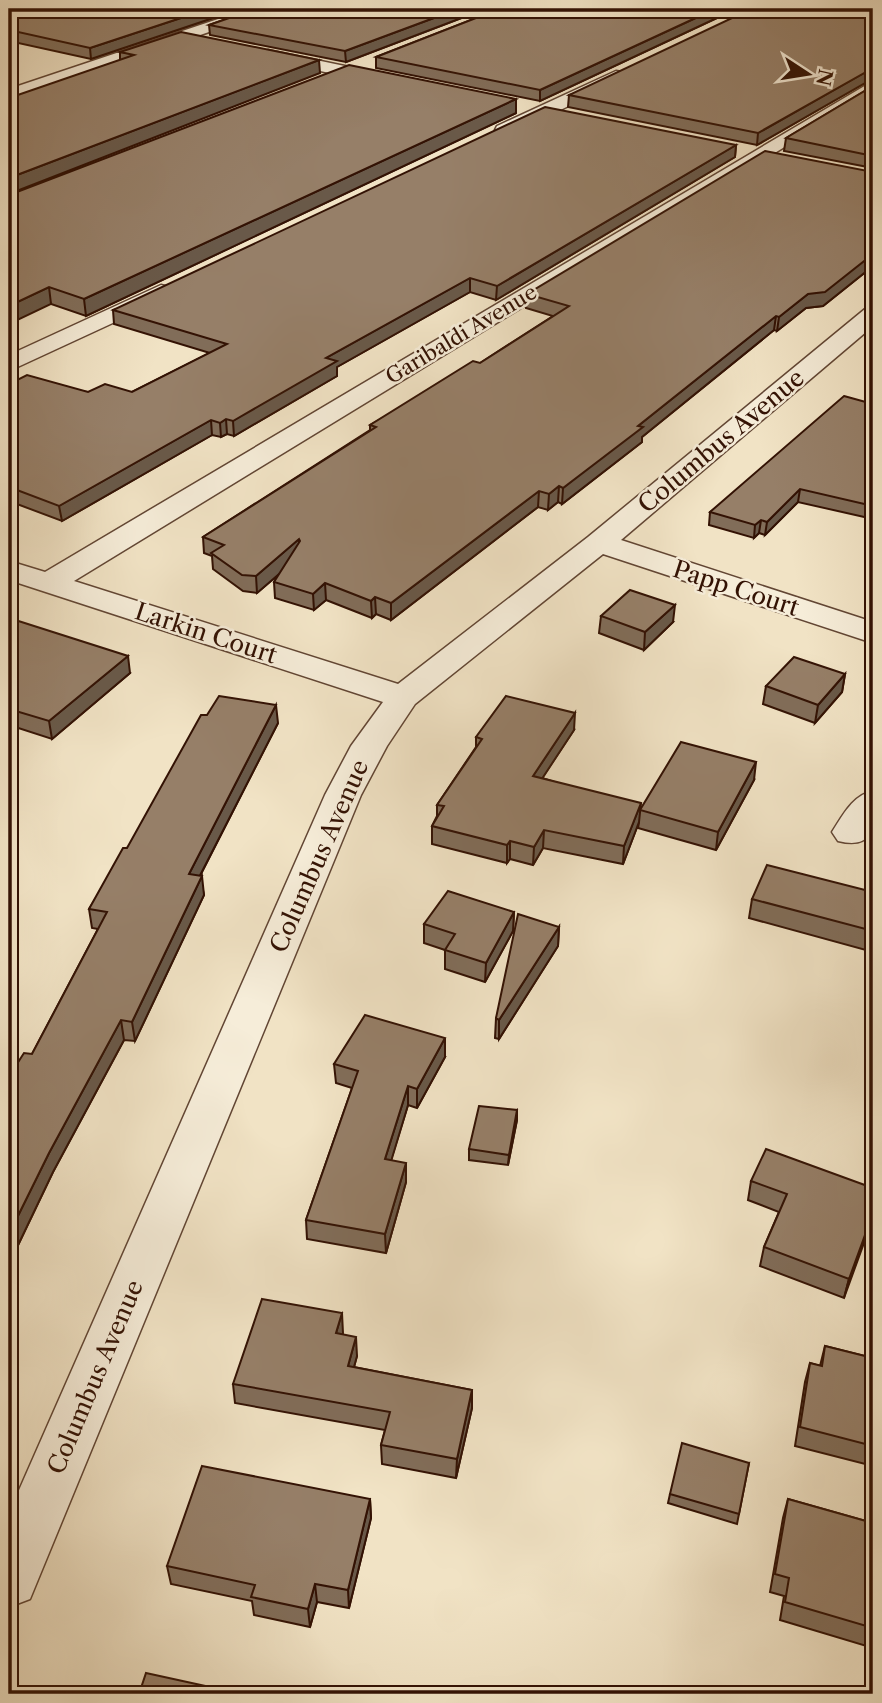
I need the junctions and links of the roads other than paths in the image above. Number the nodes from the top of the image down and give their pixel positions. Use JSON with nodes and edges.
{"nodes":[{"id":1,"x":263,"y":9,"type":"edge"},
{"id":2,"x":181,"y":37,"type":"junction"},
{"id":3,"x":219,"y":45,"type":"edge"},
{"id":4,"x":244,"y":50,"type":"edge"},
{"id":5,"x":383,"y":57,"type":"edge"},
{"id":6,"x":631,"y":68,"type":"edge"},
{"id":7,"x":346,"y":72,"type":"junction"},
{"id":8,"x":320,"y":82,"type":"edge"},
{"id":9,"x":412,"y":84,"type":"edge"},
{"id":10,"x":873,"y":86,"type":"edge"},
{"id":11,"x":9,"y":94,"type":"edge"},
{"id":12,"x":519,"y":105,"type":"edge"},
{"id":13,"x":546,"y":110,"type":"junction"},
{"id":14,"x":572,"y":116,"type":"edge"},
{"id":15,"x":483,"y":140,"type":"edge"},
{"id":16,"x":733,"y":148,"type":"edge"},
{"id":17,"x":759,"y":154,"type":"junction"},
{"id":18,"x":785,"y":159,"type":"edge"},
{"id":19,"x":184,"y":282,"type":"edge"},
{"id":20,"x":873,"y":314,"type":"edge"},
{"id":21,"x":9,"y":364,"type":"edge"},
{"id":22,"x":599,"y":543,"type":"junction"},
{"id":23,"x":9,"y":570,"type":"edge"},
{"id":24,"x":50,"y":582,"type":"junction"},
{"id":25,"x":873,"y":633,"type":"edge"},
{"id":26,"x":404,"y":697,"type":"junction"},
{"id":27,"x":873,"y":802,"type":"edge"},
{"id":28,"x":851,"y":832,"type":"dead end"},
{"id":29,"x":9,"y":1579,"type":"edge"}],
"edges":[{"from":1,"to":2,"type":"street"},
{"from":2,"to":3,"type":"street"},
{"from":2,"to":11,"type":"street"},
{"from":4,"to":7,"type":"street"},
{"from":5,"to":7,"type":"street"},
{"from":6,"to":13,"type":"street"},
{"from":7,"to":8,"type":"street"},
{"from":7,"to":9,"type":"street"},
{"from":10,"to":17,"type":"street","name":"Garibaldi Avenue"},
{"from":12,"to":13,"type":"street"},
{"from":13,"to":14,"type":"street"},
{"from":13,"to":15,"type":"street"},
{"from":16,"to":17,"type":"street"},
{"from":17,"to":18,"type":"street"},
{"from":17,"to":24,"type":"street","name":"Garibaldi Avenue"},
{"from":19,"to":21,"type":"street"},
{"from":20,"to":22,"type":"street","name":"Columbus Avenue"},
{"from":22,"to":25,"type":"street","name":"Papp Court"},
{"from":22,"to":26,"type":"street","name":"Columbus Avenue"},
{"from":23,"to":24,"type":"street","name":"Larkin Court"},
{"from":24,"to":26,"type":"street","name":"Larkin Court"},
{"from":26,"to":29,"type":"street","name":"Columbus Avenue"},
{"from":27,"to":28,"type":"street"}]}
